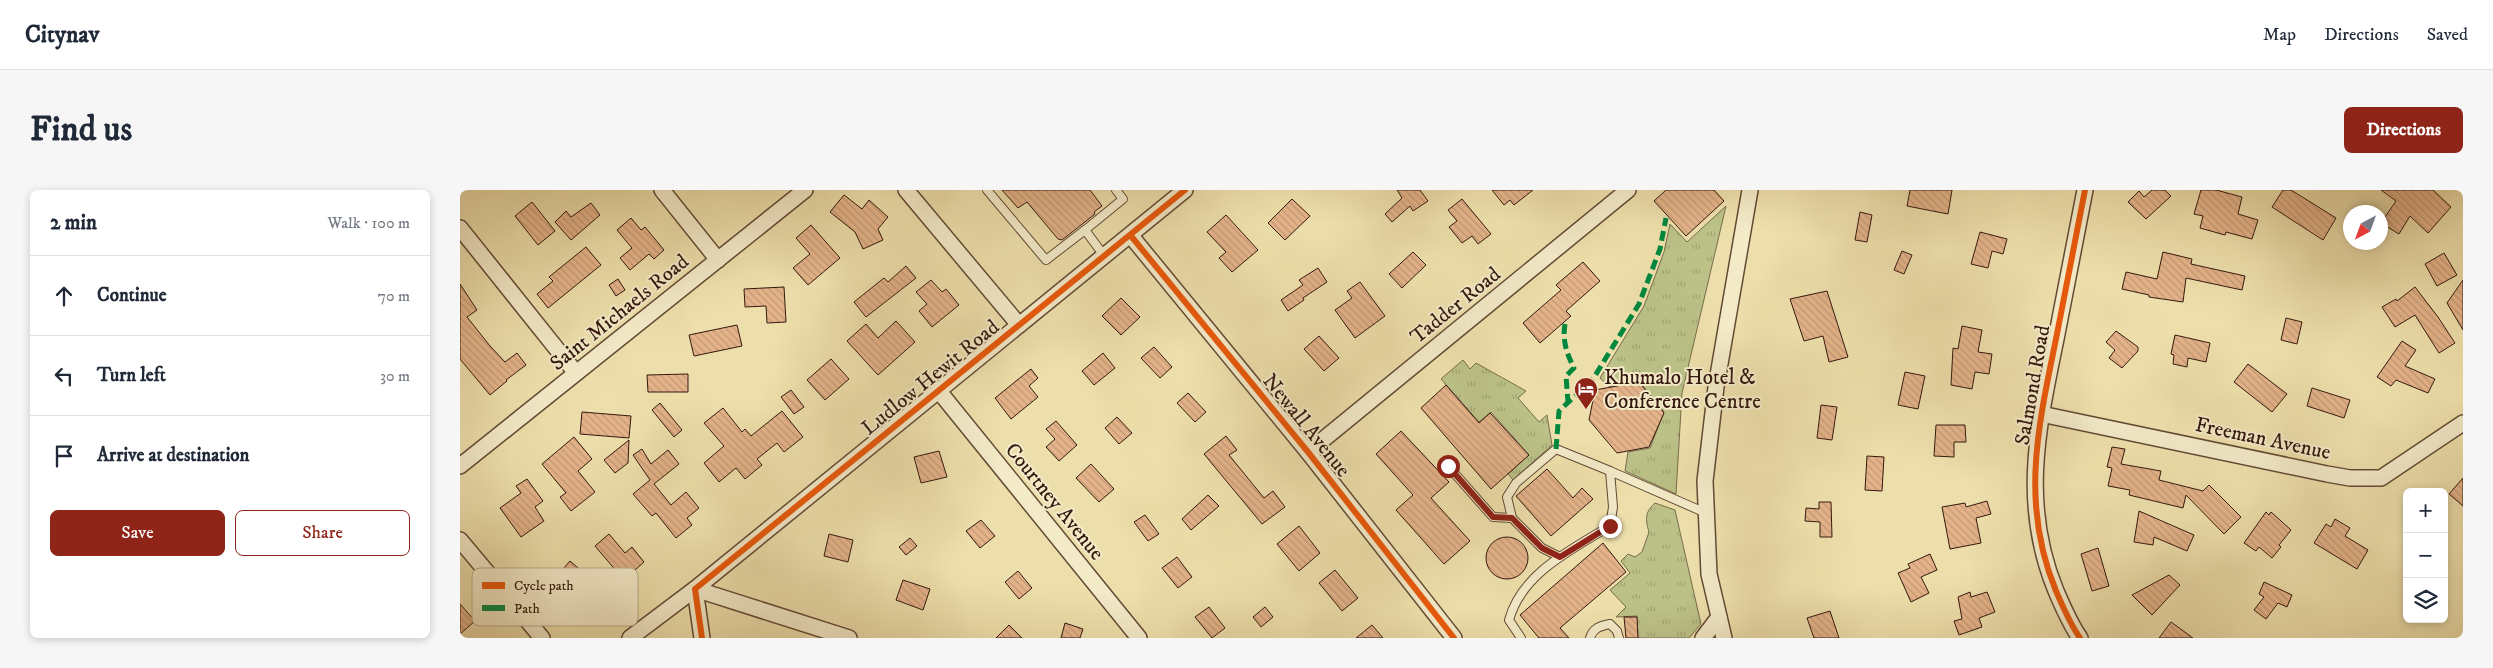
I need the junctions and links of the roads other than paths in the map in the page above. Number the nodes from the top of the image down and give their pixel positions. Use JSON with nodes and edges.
{"nodes":[{"id":1,"x":662,"y":190,"type":"edge"},
{"id":2,"x":805,"y":190,"type":"edge"},
{"id":3,"x":906,"y":190,"type":"edge"},
{"id":4,"x":987,"y":190,"type":"edge"},
{"id":5,"x":1116,"y":190,"type":"edge"},
{"id":6,"x":1185,"y":190,"type":"edge"},
{"id":7,"x":1628,"y":190,"type":"edge"},
{"id":8,"x":1750,"y":190,"type":"edge"},
{"id":9,"x":2085,"y":190,"type":"edge"},
{"id":10,"x":1166,"y":196,"type":"edge"},
{"id":11,"x":460,"y":228,"type":"edge"},
{"id":12,"x":1085,"y":230,"type":"junction"},
{"id":13,"x":1131,"y":236,"type":"junction"},
{"id":14,"x":1104,"y":257,"type":"junction"},
{"id":15,"x":718,"y":260,"type":"junction"},
{"id":16,"x":1019,"y":325,"type":"junction"},
{"id":17,"x":576,"y":373,"type":"junction"},
{"id":18,"x":938,"y":390,"type":"junction"},
{"id":19,"x":2041,"y":414,"type":"junction"},
{"id":20,"x":2463,"y":423,"type":"edge"},
{"id":21,"x":1308,"y":452,"type":"junction"},
{"id":22,"x":460,"y":466,"type":"edge"},
{"id":23,"x":1448,"y":466,"type":"dead end"},
{"id":24,"x":1610,"y":471,"type":"junction"},
{"id":25,"x":1706,"y":513,"type":"junction"},
{"id":26,"x":1512,"y":518,"type":"junction"},
{"id":27,"x":460,"y":540,"type":"edge"},
{"id":28,"x":1560,"y":557,"type":"junction"},
{"id":29,"x":483,"y":568,"type":"edge"},
{"id":30,"x":695,"y":589,"type":"junction"},
{"id":31,"x":1719,"y":617,"type":"junction"},
{"id":32,"x":532,"y":626,"type":"edge"},
{"id":33,"x":542,"y":638,"type":"edge"},
{"id":34,"x":630,"y":638,"type":"edge"},
{"id":35,"x":702,"y":638,"type":"edge"},
{"id":36,"x":849,"y":638,"type":"edge"},
{"id":37,"x":1139,"y":638,"type":"edge"},
{"id":38,"x":1454,"y":638,"type":"edge"},
{"id":39,"x":1521,"y":638,"type":"edge"},
{"id":40,"x":1590,"y":638,"type":"edge"},
{"id":41,"x":1619,"y":638,"type":"edge"},
{"id":42,"x":1702,"y":638,"type":"edge"},
{"id":43,"x":1724,"y":638,"type":"edge"},
{"id":44,"x":2080,"y":638,"type":"edge"}],
"edges":[{"from":1,"to":15,"type":"street"},
{"from":2,"to":15,"type":"street","name":"Saint Michaels Road"},
{"from":3,"to":16,"type":"street"},
{"from":4,"to":12,"type":"lane"},
{"from":5,"to":12,"type":"lane"},
{"from":6,"to":10,"type":"street","name":"Ludlow Hewit Road"},
{"from":7,"to":21,"type":"street","name":"Tadder Road"},
{"from":8,"to":25,"type":"street"},
{"from":9,"to":19,"type":"street","name":"Salmond Road"},
{"from":10,"to":13,"type":"street","name":"Ludlow Hewit Road"},
{"from":11,"to":17,"type":"street"},
{"from":12,"to":14,"type":"lane"},
{"from":13,"to":14,"type":"street","name":"Ludlow Hewit Road"},
{"from":13,"to":21,"type":"street","name":"Newall Avenue"},
{"from":14,"to":16,"type":"street","name":"Ludlow Hewit Road"},
{"from":15,"to":17,"type":"street","name":"Saint Michaels Road"},
{"from":16,"to":18,"type":"street","name":"Ludlow Hewit Road"},
{"from":17,"to":22,"type":"street","name":"Saint Michaels Road"},
{"from":18,"to":30,"type":"street","name":"Ludlow Hewit Road"},
{"from":18,"to":37,"type":"street","name":"Courtney Avenue"},
{"from":19,"to":20,"type":"street","name":"Freeman Avenue"},
{"from":19,"to":44,"type":"street","name":"Salmond Road"},
{"from":21,"to":38,"type":"street","name":"Newall Avenue"},
{"from":23,"to":26,"type":"lane"},
{"from":24,"to":25,"type":"lane"},
{"from":24,"to":26,"type":"lane"},
{"from":24,"to":28,"type":"lane"},
{"from":25,"to":31,"type":"street"},
{"from":26,"to":28,"type":"lane"},
{"from":27,"to":29,"type":"street"},
{"from":28,"to":39,"type":"lane"},
{"from":30,"to":34,"type":"street","name":"Ludlow Hewit Road"},
{"from":30,"to":35,"type":"street"},
{"from":30,"to":36,"type":"street"},
{"from":31,"to":42,"type":"street"},
{"from":31,"to":43,"type":"street"},
{"from":32,"to":33,"type":"street"},
{"from":40,"to":41,"type":"lane"}]}
